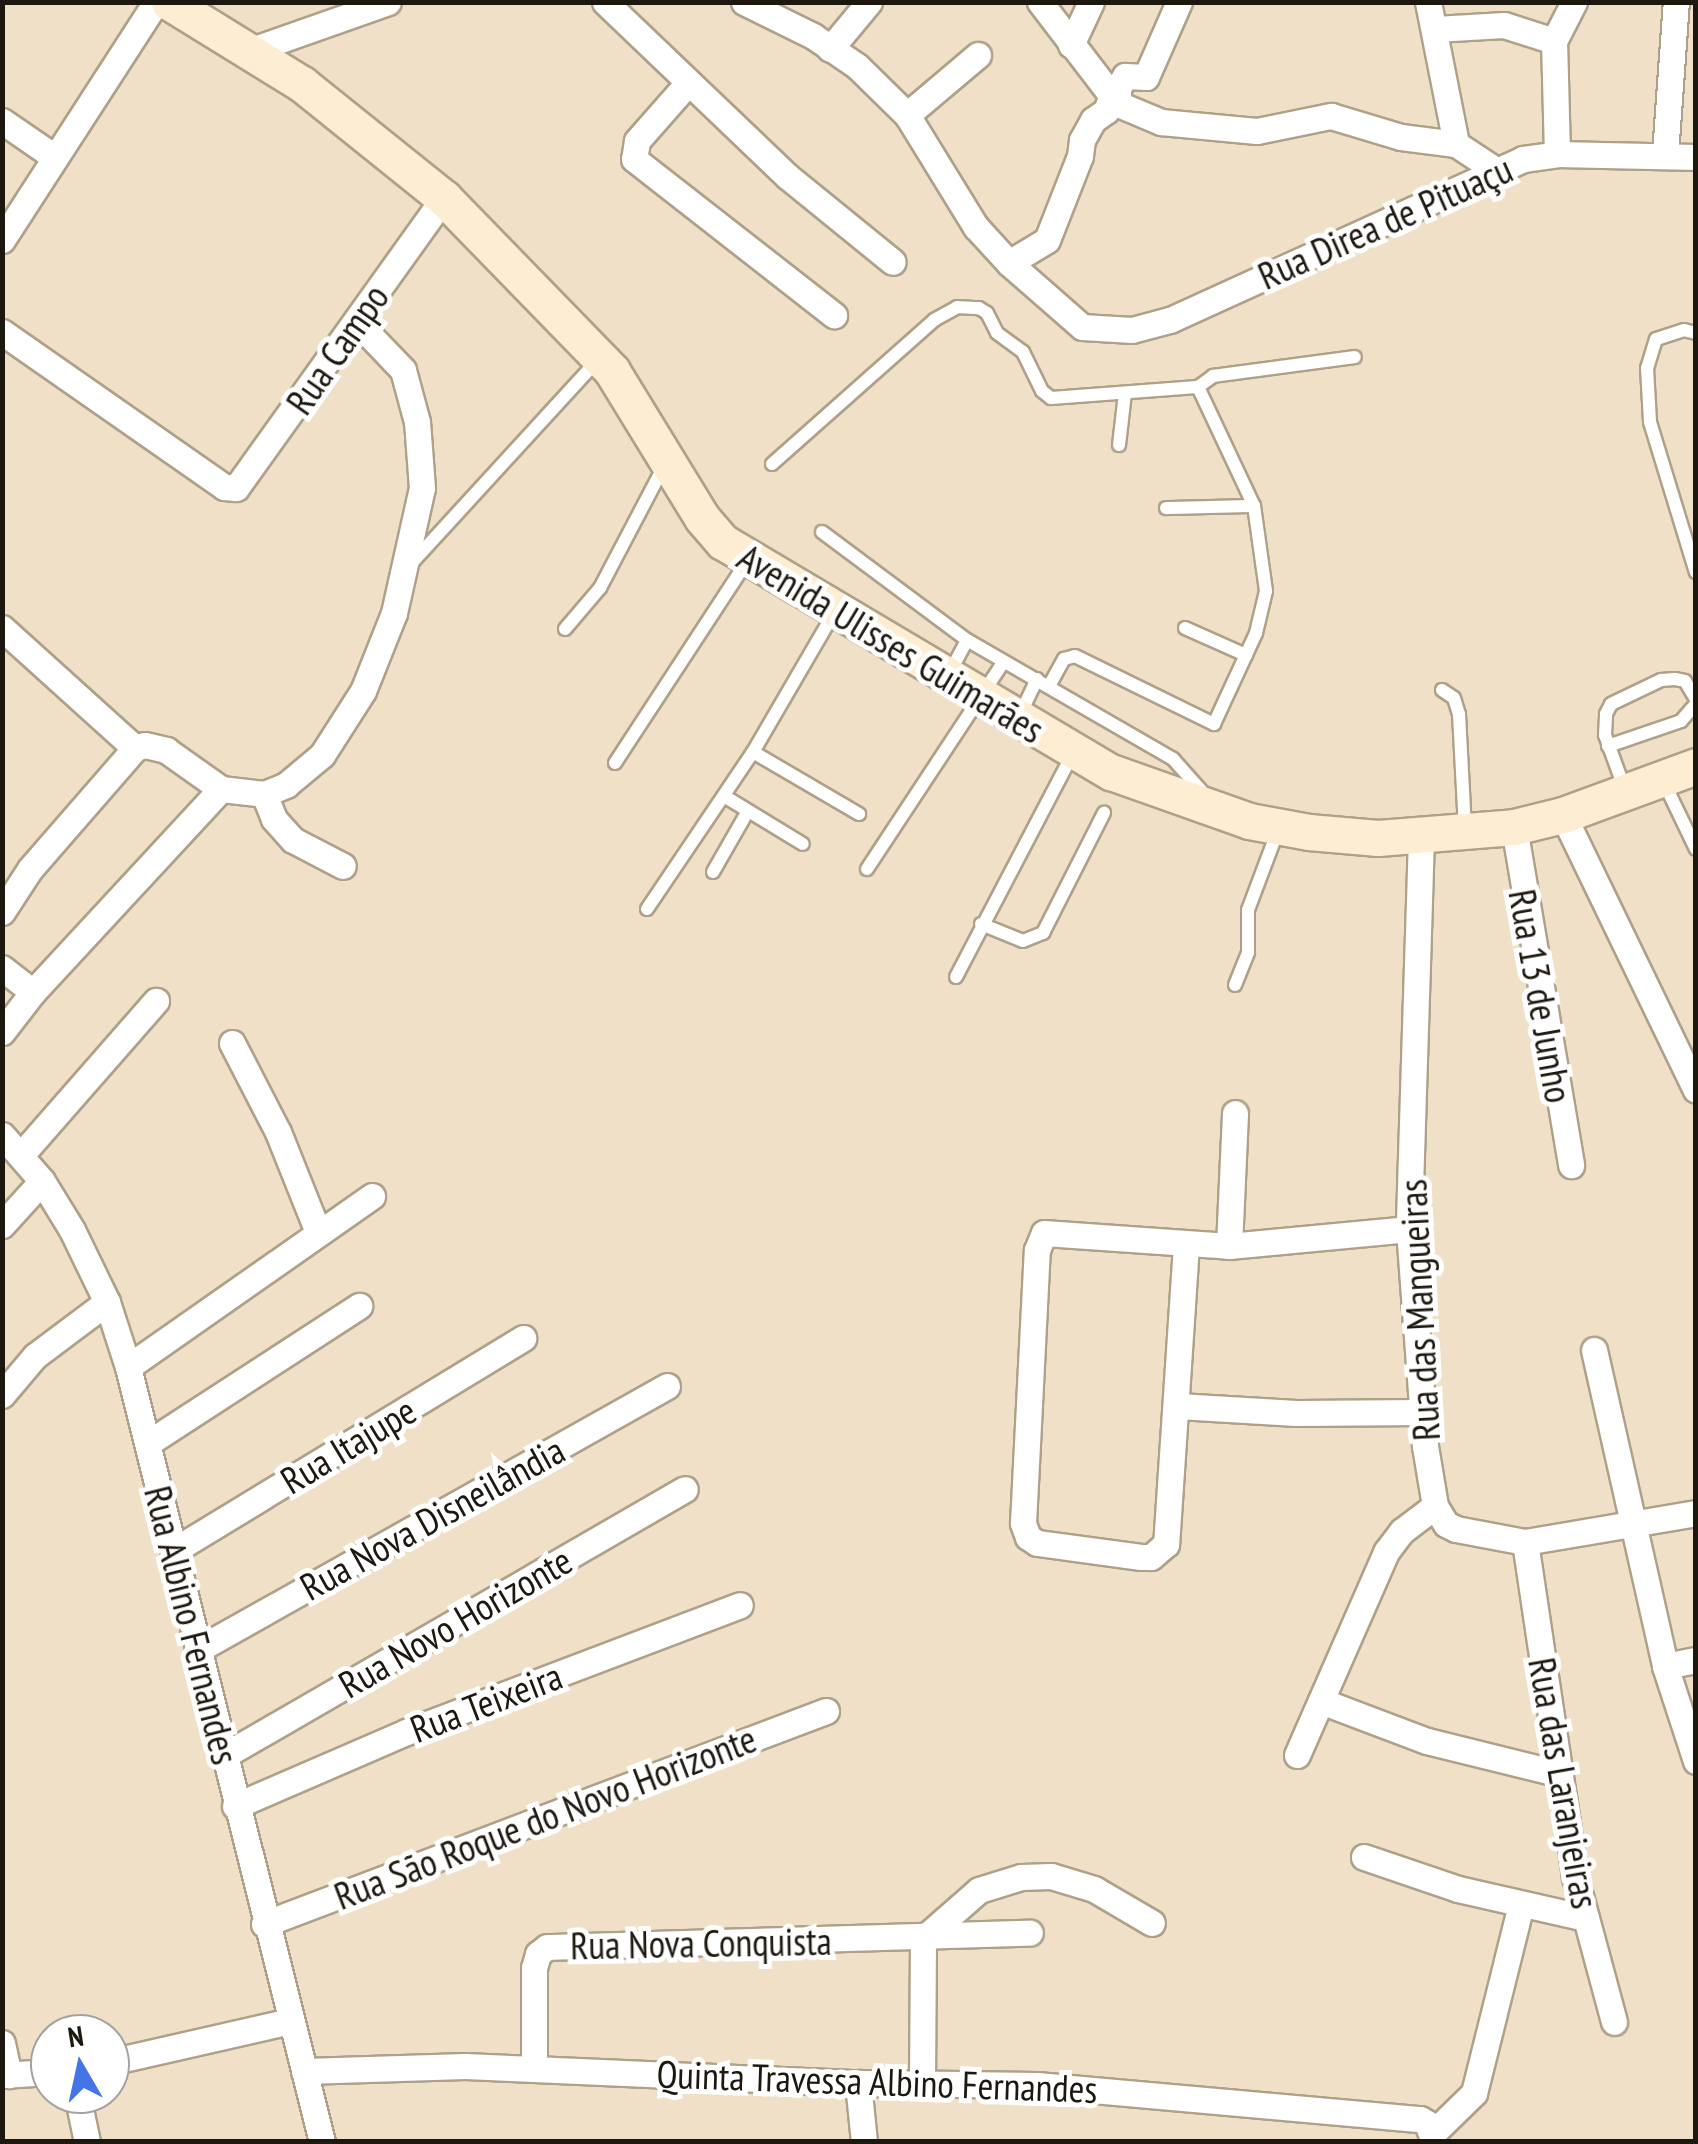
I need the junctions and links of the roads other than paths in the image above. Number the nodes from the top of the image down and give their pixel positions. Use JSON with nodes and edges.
{"nodes":[{"id":1,"x":156,"y":2,"type":"edge"},
{"id":2,"x":169,"y":2,"type":"edge"},
{"id":3,"x":343,"y":2,"type":"edge"},
{"id":4,"x":388,"y":2,"type":"edge"},
{"id":5,"x":606,"y":2,"type":"edge"},
{"id":6,"x":744,"y":2,"type":"edge"},
{"id":7,"x":870,"y":2,"type":"edge"},
{"id":8,"x":1040,"y":2,"type":"edge"},
{"id":9,"x":1091,"y":2,"type":"edge"},
{"id":10,"x":1179,"y":2,"type":"edge"},
{"id":11,"x":1428,"y":2,"type":"edge"},
{"id":12,"x":1574,"y":2,"type":"edge"},
{"id":13,"x":1676,"y":2,"type":"edge"},
{"id":14,"x":1435,"y":29,"type":"junction"},
{"id":15,"x":298,"y":33,"type":"junction"},
{"id":16,"x":1554,"y":42,"type":"junction"},
{"id":17,"x":1071,"y":45,"type":"junction"},
{"id":18,"x":252,"y":50,"type":"junction"},
{"id":19,"x":830,"y":50,"type":"junction"},
{"id":20,"x":978,"y":55,"type":"dead end"},
{"id":21,"x":687,"y":84,"type":"junction"},
{"id":22,"x":1116,"y":98,"type":"junction"},
{"id":23,"x":907,"y":116,"type":"junction"},
{"id":24,"x":2,"y":122,"type":"edge"},
{"id":25,"x":1456,"y":144,"type":"junction"},
{"id":26,"x":1558,"y":154,"type":"junction"},
{"id":27,"x":1665,"y":154,"type":"junction"},
{"id":28,"x":54,"y":156,"type":"junction"},
{"id":29,"x":1696,"y":157,"type":"edge"},
{"id":30,"x":1494,"y":168,"type":"junction"},
{"id":31,"x":444,"y":198,"type":"junction"},
{"id":32,"x":2,"y":240,"type":"edge"},
{"id":33,"x":893,"y":262,"type":"dead end"},
{"id":34,"x":1010,"y":263,"type":"junction"},
{"id":35,"x":834,"y":315,"type":"dead end"},
{"id":36,"x":356,"y":321,"type":"junction"},
{"id":37,"x":2,"y":332,"type":"edge"},
{"id":38,"x":1696,"y":333,"type":"edge"},
{"id":39,"x":1355,"y":357,"type":"dead end"},
{"id":40,"x":600,"y":358,"type":"junction"},
{"id":41,"x":1198,"y":387,"type":"junction"},
{"id":42,"x":1125,"y":394,"type":"junction"},
{"id":43,"x":1119,"y":445,"type":"dead end"},
{"id":44,"x":667,"y":460,"type":"junction"},
{"id":45,"x":772,"y":464,"type":"dead end"},
{"id":46,"x":1254,"y":506,"type":"junction"},
{"id":47,"x":1166,"y":508,"type":"dead end"},
{"id":48,"x":822,"y":532,"type":"dead end"},
{"id":49,"x":748,"y":559,"type":"junction"},
{"id":50,"x":407,"y":570,"type":"junction"},
{"id":51,"x":1696,"y":572,"type":"edge"},
{"id":52,"x":836,"y":611,"type":"junction"},
{"id":53,"x":2,"y":628,"type":"edge"},
{"id":54,"x":1185,"y":628,"type":"dead end"},
{"id":55,"x":564,"y":629,"type":"dead end"},
{"id":56,"x":967,"y":640,"type":"junction"},
{"id":57,"x":1246,"y":654,"type":"junction"},
{"id":58,"x":1003,"y":663,"type":"junction"},
{"id":59,"x":1043,"y":682,"type":"junction"},
{"id":60,"x":963,"y":685,"type":"junction"},
{"id":61,"x":1442,"y":690,"type":"dead end"},
{"id":62,"x":1696,"y":702,"type":"edge"},
{"id":63,"x":1018,"y":719,"type":"junction"},
{"id":64,"x":1608,"y":746,"type":"junction"},
{"id":65,"x":135,"y":748,"type":"junction"},
{"id":66,"x":753,"y":752,"type":"junction"},
{"id":67,"x":1073,"y":752,"type":"junction"},
{"id":68,"x":614,"y":764,"type":"dead end"},
{"id":69,"x":1676,"y":779,"type":"edge"},
{"id":70,"x":220,"y":788,"type":"junction"},
{"id":71,"x":1626,"y":792,"type":"junction"},
{"id":72,"x":264,"y":794,"type":"junction"},
{"id":73,"x":724,"y":796,"type":"junction"},
{"id":74,"x":748,"y":811,"type":"junction"},
{"id":75,"x":1104,"y":813,"type":"dead end"},
{"id":76,"x":858,"y":814,"type":"dead end"},
{"id":77,"x":1220,"y":814,"type":"junction"},
{"id":78,"x":1563,"y":815,"type":"junction"},
{"id":79,"x":1514,"y":827,"type":"junction"},
{"id":80,"x":1279,"y":828,"type":"junction"},
{"id":81,"x":1465,"y":834,"type":"junction"},
{"id":82,"x":1421,"y":837,"type":"junction"},
{"id":83,"x":803,"y":844,"type":"dead end"},
{"id":84,"x":1696,"y":849,"type":"edge"},
{"id":85,"x":343,"y":866,"type":"dead end"},
{"id":86,"x":866,"y":869,"type":"dead end"},
{"id":87,"x":713,"y":872,"type":"dead end"},
{"id":88,"x":647,"y":909,"type":"dead end"},
{"id":89,"x":2,"y":912,"type":"edge"},
{"id":90,"x":981,"y":924,"type":"junction"},
{"id":91,"x":2,"y":968,"type":"edge"},
{"id":92,"x":956,"y":977,"type":"dead end"},
{"id":93,"x":1235,"y":984,"type":"dead end"},
{"id":94,"x":33,"y":992,"type":"junction"},
{"id":95,"x":156,"y":1001,"type":"dead end"},
{"id":96,"x":2,"y":1032,"type":"edge"},
{"id":97,"x":232,"y":1043,"type":"dead end"},
{"id":98,"x":1696,"y":1090,"type":"edge"},
{"id":99,"x":1235,"y":1113,"type":"dead end"},
{"id":100,"x":2,"y":1136,"type":"edge"},
{"id":101,"x":22,"y":1155,"type":"junction"},
{"id":102,"x":1571,"y":1165,"type":"dead end"},
{"id":103,"x":42,"y":1181,"type":"junction"},
{"id":104,"x":372,"y":1196,"type":"dead end"},
{"id":105,"x":2,"y":1225,"type":"edge"},
{"id":106,"x":1409,"y":1229,"type":"junction"},
{"id":107,"x":318,"y":1232,"type":"junction"},
{"id":108,"x":1186,"y":1245,"type":"junction"},
{"id":109,"x":1229,"y":1246,"type":"junction"},
{"id":110,"x":106,"y":1302,"type":"junction"},
{"id":111,"x":360,"y":1306,"type":"dead end"},
{"id":112,"x":524,"y":1338,"type":"dead end"},
{"id":113,"x":1594,"y":1350,"type":"dead end"},
{"id":114,"x":128,"y":1366,"type":"junction"},
{"id":115,"x":667,"y":1386,"type":"dead end"},
{"id":116,"x":2,"y":1395,"type":"edge"},
{"id":117,"x":1178,"y":1406,"type":"junction"},
{"id":118,"x":1422,"y":1412,"type":"junction"},
{"id":119,"x":148,"y":1444,"type":"junction"},
{"id":120,"x":684,"y":1489,"type":"dead end"},
{"id":121,"x":1435,"y":1506,"type":"junction"},
{"id":122,"x":1696,"y":1513,"type":"edge"},
{"id":123,"x":1636,"y":1524,"type":"junction"},
{"id":124,"x":1525,"y":1542,"type":"junction"},
{"id":125,"x":173,"y":1551,"type":"junction"},
{"id":126,"x":740,"y":1605,"type":"dead end"},
{"id":127,"x":197,"y":1650,"type":"junction"},
{"id":128,"x":1696,"y":1660,"type":"edge"},
{"id":129,"x":1665,"y":1666,"type":"junction"},
{"id":130,"x":1321,"y":1701,"type":"junction"},
{"id":131,"x":826,"y":1711,"type":"dead end"},
{"id":132,"x":225,"y":1755,"type":"junction"},
{"id":133,"x":1298,"y":1755,"type":"dead end"},
{"id":134,"x":1696,"y":1761,"type":"edge"},
{"id":135,"x":1560,"y":1774,"type":"junction"},
{"id":136,"x":235,"y":1806,"type":"junction"},
{"id":137,"x":1364,"y":1857,"type":"dead end"},
{"id":138,"x":1521,"y":1904,"type":"junction"},
{"id":139,"x":1586,"y":1918,"type":"junction"},
{"id":140,"x":1152,"y":1923,"type":"dead end"},
{"id":141,"x":264,"y":1924,"type":"junction"},
{"id":142,"x":1030,"y":1933,"type":"dead end"},
{"id":143,"x":923,"y":1939,"type":"junction"},
{"id":144,"x":290,"y":2021,"type":"junction"},
{"id":145,"x":1614,"y":2022,"type":"dead end"},
{"id":146,"x":2,"y":2043,"type":"edge"},
{"id":147,"x":130,"y":2057,"type":"edge"},
{"id":148,"x":534,"y":2069,"type":"junction"},
{"id":149,"x":304,"y":2071,"type":"junction"},
{"id":150,"x":6,"y":2075,"type":"edge"},
{"id":151,"x":858,"y":2082,"type":"junction"},
{"id":152,"x":922,"y":2083,"type":"junction"},
{"id":153,"x":82,"y":2114,"type":"edge"},
{"id":154,"x":1433,"y":2138,"type":"edge"},
{"id":155,"x":87,"y":2142,"type":"edge"},
{"id":156,"x":322,"y":2142,"type":"edge"},
{"id":157,"x":864,"y":2142,"type":"edge"}],
"edges":[{"from":1,"to":28,"type":"street"},
{"from":2,"to":18,"type":"main road","name":"Avenida Ulisses Guimarães"},
{"from":3,"to":15,"type":"street"},
{"from":4,"to":15,"type":"street"},
{"from":5,"to":21,"type":"street"},
{"from":6,"to":19,"type":"street"},
{"from":7,"to":19,"type":"street"},
{"from":8,"to":17,"type":"street"},
{"from":9,"to":17,"type":"street"},
{"from":10,"to":22,"type":"street"},
{"from":11,"to":14,"type":"street"},
{"from":12,"to":16,"type":"street"},
{"from":13,"to":27,"type":"street"},
{"from":14,"to":16,"type":"street"},
{"from":14,"to":25,"type":"street"},
{"from":15,"to":18,"type":"street"},
{"from":16,"to":26,"type":"street"},
{"from":17,"to":22,"type":"street"},
{"from":18,"to":31,"type":"main road","name":"Avenida Ulisses Guimarães"},
{"from":19,"to":23,"type":"street"},
{"from":20,"to":23,"type":"street"},
{"from":21,"to":33,"type":"street"},
{"from":21,"to":35,"type":"street"},
{"from":22,"to":25,"type":"street"},
{"from":22,"to":34,"type":"street"},
{"from":23,"to":34,"type":"street"},
{"from":24,"to":28,"type":"street"},
{"from":25,"to":30,"type":"street"},
{"from":26,"to":27,"type":"street","name":"Rua Direa de Pituaçu"},
{"from":26,"to":30,"type":"street","name":"Rua Direa de Pituaçu"},
{"from":27,"to":29,"type":"street","name":"Rua Direa de Pituaçu"},
{"from":28,"to":32,"type":"street"},
{"from":30,"to":34,"type":"street","name":"Rua Direa de Pituaçu"},
{"from":31,"to":36,"type":"street","name":"Rua Campo"},
{"from":31,"to":40,"type":"main road","name":"Avenida Ulisses Guimarães"},
{"from":36,"to":37,"type":"street","name":"Rua Campo"},
{"from":36,"to":50,"type":"street"},
{"from":38,"to":51,"type":"lane"},
{"from":39,"to":41,"type":"lane"},
{"from":40,"to":44,"type":"main road","name":"Avenida Ulisses Guimarães"},
{"from":40,"to":50,"type":"lane"},
{"from":41,"to":42,"type":"lane"},
{"from":41,"to":46,"type":"lane"},
{"from":42,"to":43,"type":"lane"},
{"from":42,"to":45,"type":"lane"},
{"from":44,"to":49,"type":"main road","name":"Avenida Ulisses Guimarães"},
{"from":44,"to":55,"type":"lane"},
{"from":46,"to":47,"type":"lane"},
{"from":46,"to":57,"type":"lane"},
{"from":48,"to":56,"type":"lane"},
{"from":49,"to":52,"type":"main road","name":"Avenida Ulisses Guimarães"},
{"from":49,"to":68,"type":"lane"},
{"from":50,"to":72,"type":"street"},
{"from":52,"to":60,"type":"main road","name":"Avenida Ulisses Guimarães"},
{"from":52,"to":66,"type":"lane"},
{"from":53,"to":65,"type":"street"},
{"from":54,"to":57,"type":"lane"},
{"from":56,"to":58,"type":"lane"},
{"from":56,"to":60,"type":"lane"},
{"from":57,"to":59,"type":"lane"},
{"from":58,"to":59,"type":"lane"},
{"from":58,"to":60,"type":"lane"},
{"from":59,"to":63,"type":"lane"},
{"from":59,"to":77,"type":"lane"},
{"from":60,"to":63,"type":"main road","name":"Avenida Ulisses Guimarães"},
{"from":60,"to":86,"type":"lane"},
{"from":61,"to":81,"type":"lane"},
{"from":62,"to":64,"type":"lane"},
{"from":62,"to":64,"type":"lane"},
{"from":63,"to":67,"type":"main road","name":"Avenida Ulisses Guimarães"},
{"from":64,"to":71,"type":"lane"},
{"from":65,"to":70,"type":"street"},
{"from":65,"to":89,"type":"street"},
{"from":66,"to":73,"type":"lane"},
{"from":66,"to":76,"type":"lane"},
{"from":67,"to":77,"type":"main road","name":"Avenida Ulisses Guimarães"},
{"from":67,"to":90,"type":"lane"},
{"from":69,"to":71,"type":"main road","name":"Avenida Ulisses Guimarães"},
{"from":69,"to":84,"type":"lane"},
{"from":70,"to":72,"type":"street"},
{"from":70,"to":94,"type":"street"},
{"from":71,"to":78,"type":"main road","name":"Avenida Ulisses Guimarães"},
{"from":72,"to":85,"type":"street"},
{"from":73,"to":74,"type":"lane"},
{"from":73,"to":88,"type":"lane"},
{"from":74,"to":83,"type":"lane"},
{"from":74,"to":87,"type":"lane"},
{"from":75,"to":90,"type":"lane"},
{"from":77,"to":80,"type":"main road","name":"Avenida Ulisses Guimarães"},
{"from":78,"to":79,"type":"main road","name":"Avenida Ulisses Guimarães"},
{"from":78,"to":98,"type":"street"},
{"from":79,"to":81,"type":"main road","name":"Avenida Ulisses Guimarães"},
{"from":79,"to":102,"type":"street","name":"Rua 13 de Junho"},
{"from":80,"to":82,"type":"main road","name":"Avenida Ulisses Guimarães"},
{"from":80,"to":93,"type":"lane"},
{"from":81,"to":82,"type":"main road","name":"Avenida Ulisses Guimarães"},
{"from":82,"to":106,"type":"street","name":"Rua das Mangueiras"},
{"from":90,"to":92,"type":"lane"},
{"from":91,"to":94,"type":"street"},
{"from":94,"to":96,"type":"street"},
{"from":95,"to":101,"type":"street"},
{"from":97,"to":107,"type":"street"},
{"from":99,"to":109,"type":"street"},
{"from":100,"to":101,"type":"street","name":"Rua Albino Fernandes"},
{"from":101,"to":103,"type":"street","name":"Rua Albino Fernandes"},
{"from":103,"to":105,"type":"street"},
{"from":103,"to":110,"type":"street","name":"Rua Albino Fernandes"},
{"from":104,"to":107,"type":"street"},
{"from":106,"to":109,"type":"street"},
{"from":106,"to":118,"type":"street","name":"Rua das Mangueiras"},
{"from":107,"to":114,"type":"street"},
{"from":108,"to":109,"type":"street"},
{"from":108,"to":117,"type":"street"},
{"from":108,"to":117,"type":"street"},
{"from":110,"to":114,"type":"street","name":"Rua Albino Fernandes"},
{"from":110,"to":116,"type":"street"},
{"from":111,"to":119,"type":"street"},
{"from":112,"to":125,"type":"street","name":"Rua Itajupe"},
{"from":113,"to":123,"type":"street"},
{"from":114,"to":119,"type":"street","name":"Rua Albino Fernandes"},
{"from":115,"to":127,"type":"street","name":"Rua Nova Disneilândia"},
{"from":117,"to":118,"type":"street"},
{"from":118,"to":121,"type":"street","name":"Rua das Mangueiras"},
{"from":119,"to":125,"type":"street","name":"Rua Albino Fernandes"},
{"from":120,"to":132,"type":"street","name":"Rua Novo Horizonte"},
{"from":121,"to":124,"type":"street"},
{"from":121,"to":130,"type":"street"},
{"from":122,"to":123,"type":"street"},
{"from":123,"to":124,"type":"street"},
{"from":123,"to":129,"type":"street"},
{"from":124,"to":135,"type":"street","name":"Rua das Laranjeiras"},
{"from":125,"to":127,"type":"street","name":"Rua Albino Fernandes"},
{"from":126,"to":136,"type":"street","name":"Rua Teixeira"},
{"from":127,"to":132,"type":"street","name":"Rua Albino Fernandes"},
{"from":128,"to":129,"type":"street"},
{"from":129,"to":134,"type":"street"},
{"from":130,"to":133,"type":"street"},
{"from":130,"to":135,"type":"street"},
{"from":131,"to":141,"type":"street","name":"Rua São Roque do Novo Horizonte"},
{"from":132,"to":136,"type":"street","name":"Rua Albino Fernandes"},
{"from":135,"to":139,"type":"street","name":"Rua das Laranjeiras"},
{"from":136,"to":141,"type":"street","name":"Rua Albino Fernandes"},
{"from":137,"to":138,"type":"street"},
{"from":138,"to":139,"type":"street"},
{"from":138,"to":154,"type":"street"},
{"from":139,"to":145,"type":"street","name":"Rua das Laranjeiras"},
{"from":140,"to":143,"type":"street"},
{"from":141,"to":144,"type":"street","name":"Rua Albino Fernandes"},
{"from":142,"to":143,"type":"street","name":"Rua Nova Conquista"},
{"from":143,"to":148,"type":"street","name":"Rua Nova Conquista"},
{"from":143,"to":152,"type":"street"},
{"from":144,"to":147,"type":"street"},
{"from":144,"to":149,"type":"street","name":"Rua Albino Fernandes"},
{"from":146,"to":150,"type":"street"},
{"from":148,"to":149,"type":"street","name":"Quinta Travessa Albino Fernandes"},
{"from":148,"to":151,"type":"street","name":"Quinta Travessa Albino Fernandes"},
{"from":149,"to":156,"type":"street","name":"Rua Albino Fernandes"},
{"from":151,"to":152,"type":"street","name":"Quinta Travessa Albino Fernandes"},
{"from":151,"to":157,"type":"street"},
{"from":152,"to":154,"type":"street","name":"Quinta Travessa Albino Fernandes"},
{"from":153,"to":155,"type":"street"}]}
